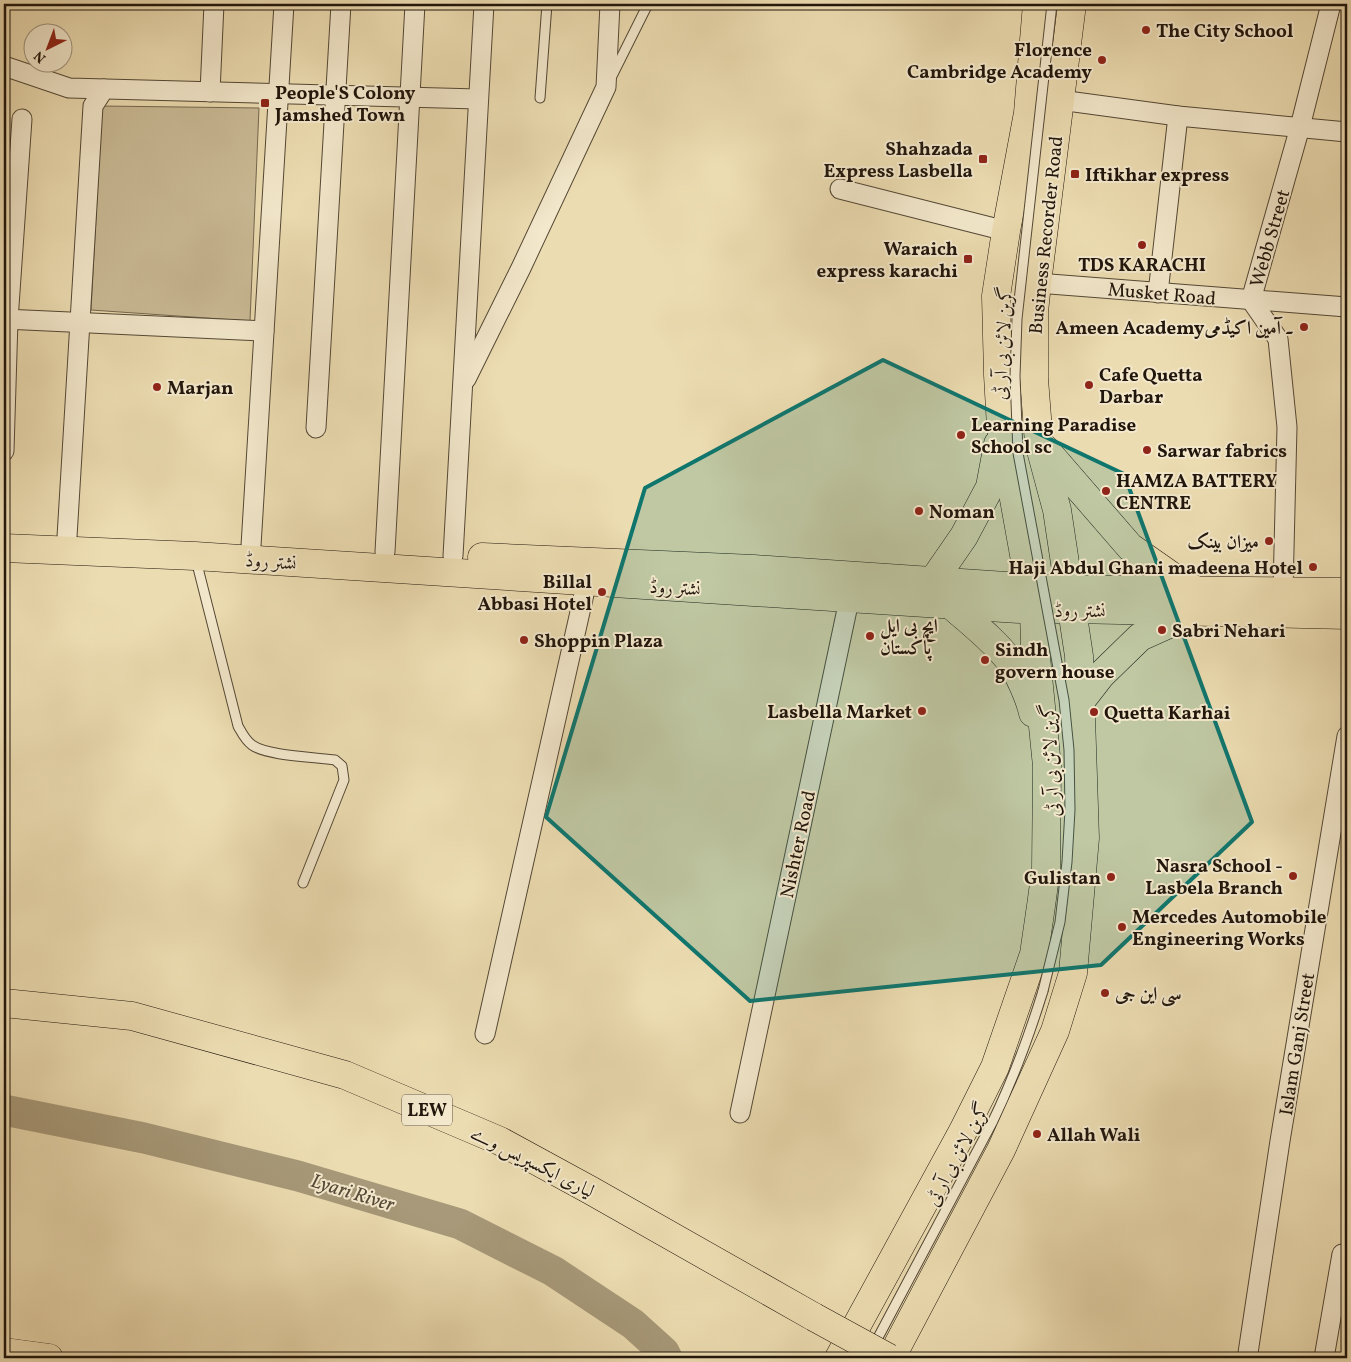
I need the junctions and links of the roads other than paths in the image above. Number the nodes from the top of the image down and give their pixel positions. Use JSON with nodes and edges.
{"nodes":[{"id":1,"x":214,"y":4,"type":"edge"},
{"id":2,"x":284,"y":4,"type":"edge"},
{"id":3,"x":341,"y":4,"type":"edge"},
{"id":4,"x":414,"y":4,"type":"edge"},
{"id":5,"x":484,"y":4,"type":"edge"},
{"id":6,"x":547,"y":4,"type":"edge"},
{"id":7,"x":610,"y":4,"type":"edge"},
{"id":8,"x":648,"y":4,"type":"edge"},
{"id":9,"x":1037,"y":4,"type":"edge"},
{"id":10,"x":1052,"y":4,"type":"edge"},
{"id":11,"x":1072,"y":4,"type":"edge"},
{"id":12,"x":1331,"y":4,"type":"edge"},
{"id":13,"x":4,"y":66,"type":"edge"},
{"id":14,"x":606,"y":87,"type":"junction"},
{"id":15,"x":104,"y":89,"type":"junction"},
{"id":16,"x":210,"y":92,"type":"junction"},
{"id":17,"x":278,"y":94,"type":"junction"},
{"id":18,"x":336,"y":96,"type":"junction"},
{"id":19,"x":409,"y":97,"type":"junction"},
{"id":20,"x":540,"y":98,"type":"dead end"},
{"id":21,"x":478,"y":99,"type":"junction"},
{"id":22,"x":1060,"y":100,"type":"junction"},
{"id":23,"x":1178,"y":116,"type":"junction"},
{"id":24,"x":22,"y":119,"type":"dead end"},
{"id":25,"x":1300,"y":127,"type":"junction"},
{"id":26,"x":1347,"y":132,"type":"edge"},
{"id":27,"x":840,"y":189,"type":"dead end"},
{"id":28,"x":1006,"y":231,"type":"junction"},
{"id":29,"x":1037,"y":283,"type":"junction"},
{"id":30,"x":1158,"y":293,"type":"junction"},
{"id":31,"x":1251,"y":300,"type":"junction"},
{"id":32,"x":1347,"y":307,"type":"edge"},
{"id":33,"x":6,"y":320,"type":"edge"},
{"id":34,"x":81,"y":323,"type":"junction"},
{"id":35,"x":264,"y":332,"type":"junction"},
{"id":36,"x":462,"y":386,"type":"junction"},
{"id":37,"x":1001,"y":427,"type":"junction"},
{"id":38,"x":316,"y":428,"type":"dead end"},
{"id":39,"x":1039,"y":442,"type":"junction"},
{"id":40,"x":4,"y":451,"type":"edge"},
{"id":41,"x":4,"y":532,"type":"edge"},
{"id":42,"x":68,"y":537,"type":"junction"},
{"id":43,"x":251,"y":546,"type":"junction"},
{"id":44,"x":4,"y":548,"type":"edge"},
{"id":45,"x":385,"y":552,"type":"junction"},
{"id":46,"x":195,"y":556,"type":"junction"},
{"id":47,"x":453,"y":556,"type":"junction"},
{"id":48,"x":589,"y":571,"type":"junction"},
{"id":49,"x":933,"y":581,"type":"junction"},
{"id":50,"x":852,"y":586,"type":"junction"},
{"id":51,"x":1283,"y":590,"type":"junction"},
{"id":52,"x":1347,"y":592,"type":"edge"},
{"id":53,"x":1032,"y":599,"type":"junction"},
{"id":54,"x":1070,"y":599,"type":"junction"},
{"id":55,"x":1196,"y":601,"type":"junction"},
{"id":56,"x":950,"y":604,"type":"junction"},
{"id":57,"x":1347,"y":614,"type":"edge"},
{"id":58,"x":1080,"y":702,"type":"junction"},
{"id":59,"x":1347,"y":736,"type":"edge"},
{"id":60,"x":1047,"y":766,"type":"junction"},
{"id":61,"x":303,"y":883,"type":"dead end"},
{"id":62,"x":4,"y":1003,"type":"edge"},
{"id":63,"x":485,"y":1034,"type":"dead end"},
{"id":64,"x":740,"y":1113,"type":"dead end"},
{"id":65,"x":1345,"y":1254,"type":"edge"},
{"id":66,"x":4,"y":1352,"type":"edge"},
{"id":67,"x":1248,"y":1352,"type":"dead end"},
{"id":68,"x":49,"y":1358,"type":"edge"},
{"id":69,"x":839,"y":1358,"type":"edge"},
{"id":70,"x":867,"y":1358,"type":"edge"},
{"id":71,"x":890,"y":1358,"type":"edge"},
{"id":72,"x":1324,"y":1358,"type":"edge"}],
"edges":[{"from":1,"to":16,"type":"street"},
{"from":2,"to":17,"type":"street"},
{"from":3,"to":18,"type":"street"},
{"from":4,"to":19,"type":"street"},
{"from":5,"to":21,"type":"street"},
{"from":6,"to":20,"type":"lane"},
{"from":7,"to":14,"type":"street"},
{"from":8,"to":14,"type":"lane"},
{"from":9,"to":28,"type":"main road","name":"Business Recorder Road"},
{"from":10,"to":70,"type":"lane","name":"گرین لائن بی آر ٹی","bridge":true},
{"from":11,"to":22,"type":"main road","name":"Business Recorder Road"},
{"from":12,"to":25,"type":"street","name":"Webb Street"},
{"from":13,"to":15,"type":"street"},
{"from":14,"to":36,"type":"street"},
{"from":15,"to":16,"type":"street"},
{"from":15,"to":34,"type":"street"},
{"from":16,"to":17,"type":"street"},
{"from":17,"to":18,"type":"street"},
{"from":17,"to":35,"type":"street"},
{"from":18,"to":19,"type":"street"},
{"from":18,"to":38,"type":"street"},
{"from":19,"to":21,"type":"street"},
{"from":19,"to":45,"type":"street"},
{"from":21,"to":36,"type":"street"},
{"from":22,"to":23,"type":"street"},
{"from":22,"to":29,"type":"main road","name":"Business Recorder Road"},
{"from":23,"to":25,"type":"street"},
{"from":23,"to":30,"type":"street"},
{"from":24,"to":33,"type":"street"},
{"from":25,"to":26,"type":"street"},
{"from":25,"to":31,"type":"street","name":"Webb Street"},
{"from":27,"to":28,"type":"street"},
{"from":28,"to":37,"type":"main road","name":"Business Recorder Road"},
{"from":29,"to":30,"type":"street","name":"Musket Road"},
{"from":29,"to":39,"type":"main road","name":"Business Recorder Road"},
{"from":30,"to":31,"type":"street","name":"Musket Road"},
{"from":31,"to":32,"type":"street","name":"Musket Road"},
{"from":31,"to":51,"type":"street","name":"Webb Street"},
{"from":33,"to":34,"type":"street"},
{"from":33,"to":40,"type":"street"},
{"from":34,"to":35,"type":"street"},
{"from":34,"to":42,"type":"street"},
{"from":35,"to":43,"type":"street"},
{"from":36,"to":47,"type":"street"},
{"from":37,"to":49,"type":"main road"},
{"from":37,"to":53,"type":"main road","name":"Business Recorder Road"},
{"from":39,"to":54,"type":"main road","name":"Business Recorder Road"},
{"from":39,"to":55,"type":"main road"},
{"from":41,"to":42,"type":"main road","name":"نشتر روڈ"},
{"from":42,"to":43,"type":"main road","name":"نشتر روڈ"},
{"from":43,"to":45,"type":"main road","name":"نشتر روڈ"},
{"from":44,"to":46,"type":"main road","name":"نشتر روڈ"},
{"from":45,"to":47,"type":"main road","name":"نشتر روڈ"},
{"from":46,"to":48,"type":"main road","name":"نشتر روڈ"},
{"from":46,"to":61,"type":"lane"},
{"from":47,"to":48,"type":"main road","name":"نشتر روڈ"},
{"from":48,"to":50,"type":"main road","name":"نشتر روڈ"},
{"from":48,"to":63,"type":"street"},
{"from":49,"to":50,"type":"main road","name":"نشتر روڈ"},
{"from":49,"to":53,"type":"main road","name":"نشتر روڈ"},
{"from":50,"to":56,"type":"main road","name":"نشتر روڈ"},
{"from":50,"to":64,"type":"street","name":"Nishter Road"},
{"from":51,"to":52,"type":"main road","name":"نشتر روڈ"},
{"from":51,"to":55,"type":"main road","name":"نشتر روڈ"},
{"from":53,"to":54,"type":"main road","name":"نشتر روڈ"},
{"from":53,"to":56,"type":"main road","name":"نشتر روڈ"},
{"from":53,"to":60,"type":"main road","name":"Business Recorder Road"},
{"from":54,"to":55,"type":"main road","name":"نشتر روڈ"},
{"from":54,"to":58,"type":"main road","name":"Business Recorder Road"},
{"from":55,"to":57,"type":"main road","name":"نشتر روڈ"},
{"from":55,"to":58,"type":"main road"},
{"from":56,"to":60,"type":"main road"},
{"from":58,"to":71,"type":"main road","name":"Business Recorder Road"},
{"from":59,"to":67,"type":"street","name":"Islam Ganj Street"},
{"from":60,"to":69,"type":"main road","name":"Business Recorder Road"},
{"from":62,"to":71,"type":"main road","name":"لیاری ایکسپریس وے","number":"LEW","bridge":true},
{"from":65,"to":72,"type":"street"},
{"from":66,"to":68,"type":"main road"}]}
